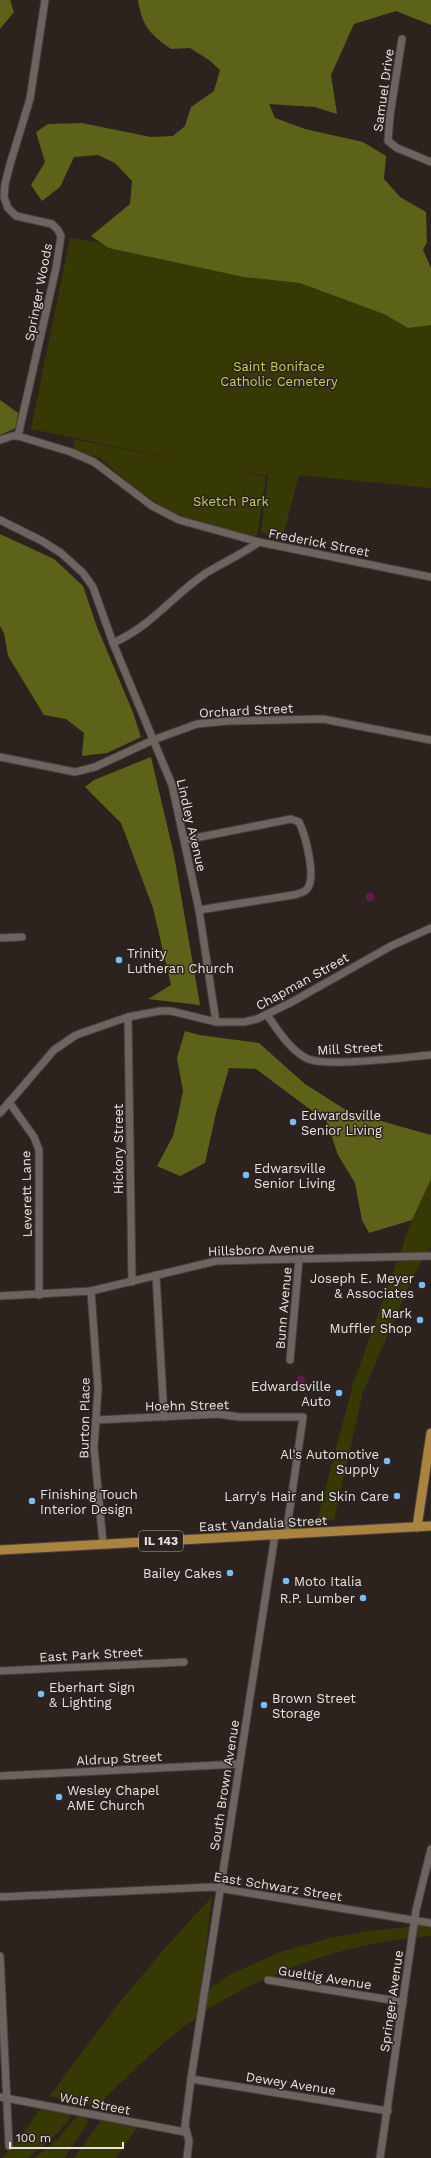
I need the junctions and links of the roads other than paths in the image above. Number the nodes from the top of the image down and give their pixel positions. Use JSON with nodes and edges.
{"nodes":[{"id":1,"x":45,"y":0,"type":"edge"},
{"id":2,"x":402,"y":39,"type":"dead end"},
{"id":3,"x":431,"y":162,"type":"edge"},
{"id":4,"x":18,"y":436,"type":"junction"},
{"id":5,"x":0,"y":440,"type":"edge"},
{"id":6,"x":0,"y":520,"type":"edge"},
{"id":7,"x":259,"y":542,"type":"junction"},
{"id":8,"x":431,"y":577,"type":"edge"},
{"id":9,"x":113,"y":643,"type":"junction"},
{"id":10,"x":153,"y":740,"type":"junction"},
{"id":11,"x":431,"y":740,"type":"edge"},
{"id":12,"x":0,"y":757,"type":"edge"},
{"id":13,"x":185,"y":840,"type":"junction"},
{"id":14,"x":199,"y":910,"type":"junction"},
{"id":15,"x":431,"y":928,"type":"edge"},
{"id":16,"x":22,"y":937,"type":"dead end"},
{"id":17,"x":0,"y":938,"type":"edge"},
{"id":18,"x":267,"y":1015,"type":"junction"},
{"id":19,"x":128,"y":1017,"type":"junction"},
{"id":20,"x":216,"y":1022,"type":"junction"},
{"id":21,"x":431,"y":1055,"type":"edge"},
{"id":22,"x":9,"y":1102,"type":"junction"},
{"id":23,"x":0,"y":1113,"type":"edge"},
{"id":24,"x":431,"y":1256,"type":"edge"},
{"id":25,"x":299,"y":1259,"type":"junction"},
{"id":26,"x":156,"y":1275,"type":"junction"},
{"id":27,"x":132,"y":1282,"type":"junction"},
{"id":28,"x":91,"y":1291,"type":"junction"},
{"id":29,"x":39,"y":1295,"type":"junction"},
{"id":30,"x":0,"y":1296,"type":"edge"},
{"id":31,"x":290,"y":1360,"type":"dead end"},
{"id":32,"x":164,"y":1417,"type":"junction"},
{"id":33,"x":96,"y":1420,"type":"junction"},
{"id":34,"x":431,"y":1433,"type":"edge"},
{"id":35,"x":431,"y":1526,"type":"edge"},
{"id":36,"x":416,"y":1527,"type":"junction"},
{"id":37,"x":275,"y":1535,"type":"junction"},
{"id":38,"x":286,"y":1535,"type":"junction"},
{"id":39,"x":103,"y":1544,"type":"junction"},
{"id":40,"x":0,"y":1550,"type":"edge"},
{"id":41,"x":184,"y":1662,"type":"dead end"},
{"id":42,"x":0,"y":1671,"type":"edge"},
{"id":43,"x":239,"y":1764,"type":"junction"},
{"id":44,"x":0,"y":1776,"type":"edge"},
{"id":45,"x":431,"y":1849,"type":"edge"},
{"id":46,"x":220,"y":1888,"type":"junction"},
{"id":47,"x":0,"y":1897,"type":"edge"},
{"id":48,"x":415,"y":1920,"type":"junction"},
{"id":49,"x":431,"y":1923,"type":"edge"},
{"id":50,"x":0,"y":1956,"type":"edge"},
{"id":51,"x":268,"y":1980,"type":"dead end"},
{"id":52,"x":403,"y":2002,"type":"junction"},
{"id":53,"x":191,"y":2079,"type":"junction"},
{"id":54,"x":3,"y":2097,"type":"edge"},
{"id":55,"x":388,"y":2111,"type":"junction"},
{"id":56,"x":185,"y":2132,"type":"junction"},
{"id":57,"x":9,"y":2146,"type":"dead end"},
{"id":58,"x":187,"y":2158,"type":"edge"},
{"id":59,"x":380,"y":2158,"type":"edge"}],
"edges":[{"from":1,"to":4,"type":"street","name":"Springer Woods"},
{"from":2,"to":3,"type":"street","name":"Samuel Drive"},
{"from":4,"to":5,"type":"street"},
{"from":4,"to":7,"type":"street"},
{"from":6,"to":9,"type":"street"},
{"from":7,"to":8,"type":"street","name":"Frederick Street"},
{"from":7,"to":9,"type":"street","name":"Frederick Street"},
{"from":9,"to":10,"type":"street","name":"Lindley Avenue"},
{"from":10,"to":11,"type":"street","name":"Orchard Street"},
{"from":10,"to":12,"type":"street","name":"Orchard Street"},
{"from":10,"to":13,"type":"street","name":"Lindley Avenue"},
{"from":13,"to":14,"type":"street","name":"Lindley Avenue"},
{"from":13,"to":14,"type":"street"},
{"from":14,"to":20,"type":"street","name":"Lindley Avenue"},
{"from":15,"to":18,"type":"street","name":"Chapman Street"},
{"from":16,"to":17,"type":"street"},
{"from":18,"to":20,"type":"street","name":"Chapman Street"},
{"from":18,"to":21,"type":"street","name":"Mill Street"},
{"from":19,"to":20,"type":"street","name":"Chapman Street"},
{"from":19,"to":22,"type":"street","name":"Chapman Street"},
{"from":19,"to":27,"type":"street","name":"Hickory Street"},
{"from":22,"to":23,"type":"street","name":"Chapman Street"},
{"from":22,"to":29,"type":"street","name":"Leverett Lane"},
{"from":24,"to":25,"type":"street","name":"Hillsboro Avenue"},
{"from":25,"to":26,"type":"street","name":"Hillsboro Avenue"},
{"from":25,"to":31,"type":"street","name":"Bunn Avenue"},
{"from":26,"to":27,"type":"street","name":"Hillsboro Avenue"},
{"from":26,"to":32,"type":"street"},
{"from":27,"to":28,"type":"street","name":"Hillsboro Avenue"},
{"from":28,"to":29,"type":"street","name":"Hillsboro Avenue"},
{"from":28,"to":33,"type":"street","name":"Burton Place"},
{"from":29,"to":30,"type":"street","name":"Hillsboro Avenue"},
{"from":32,"to":33,"type":"street","name":"Hoehn Street"},
{"from":32,"to":38,"type":"street","name":"Hoehn Street"},
{"from":33,"to":39,"type":"street","name":"Burton Place"},
{"from":34,"to":36,"type":"main road"},
{"from":35,"to":36,"type":"main road","name":"East Vandalia Street","number":"IL 143"},
{"from":36,"to":38,"type":"main road","name":"East Vandalia Street","number":"IL 143"},
{"from":37,"to":38,"type":"main road","name":"East Vandalia Street","number":"IL 143"},
{"from":37,"to":39,"type":"main road","name":"East Vandalia Street","number":"IL 143"},
{"from":37,"to":43,"type":"street","name":"South Brown Avenue"},
{"from":39,"to":40,"type":"main road","name":"East Vandalia Street","number":"IL 143"},
{"from":41,"to":42,"type":"street","name":"East Park Street"},
{"from":43,"to":44,"type":"street","name":"Aldrup Street"},
{"from":43,"to":46,"type":"street","name":"South Brown Avenue"},
{"from":45,"to":48,"type":"street","name":"Springer Avenue"},
{"from":46,"to":47,"type":"street","name":"East Schwarz Street"},
{"from":46,"to":48,"type":"street","name":"East Schwarz Street"},
{"from":46,"to":53,"type":"street","name":"South Brown Avenue"},
{"from":48,"to":49,"type":"street","name":"East Schwarz Street"},
{"from":48,"to":52,"type":"street","name":"Springer Avenue"},
{"from":50,"to":54,"type":"street"},
{"from":51,"to":52,"type":"street","name":"Gueltig Avenue"},
{"from":52,"to":55,"type":"street","name":"Springer Avenue"},
{"from":53,"to":55,"type":"street","name":"Dewey Avenue"},
{"from":53,"to":56,"type":"street","name":"South Brown Avenue"},
{"from":54,"to":56,"type":"street","name":"Wolf Street"},
{"from":54,"to":57,"type":"street"},
{"from":55,"to":59,"type":"street","name":"Springer Avenue"},
{"from":56,"to":58,"type":"street","name":"South Brown Avenue"}]}
